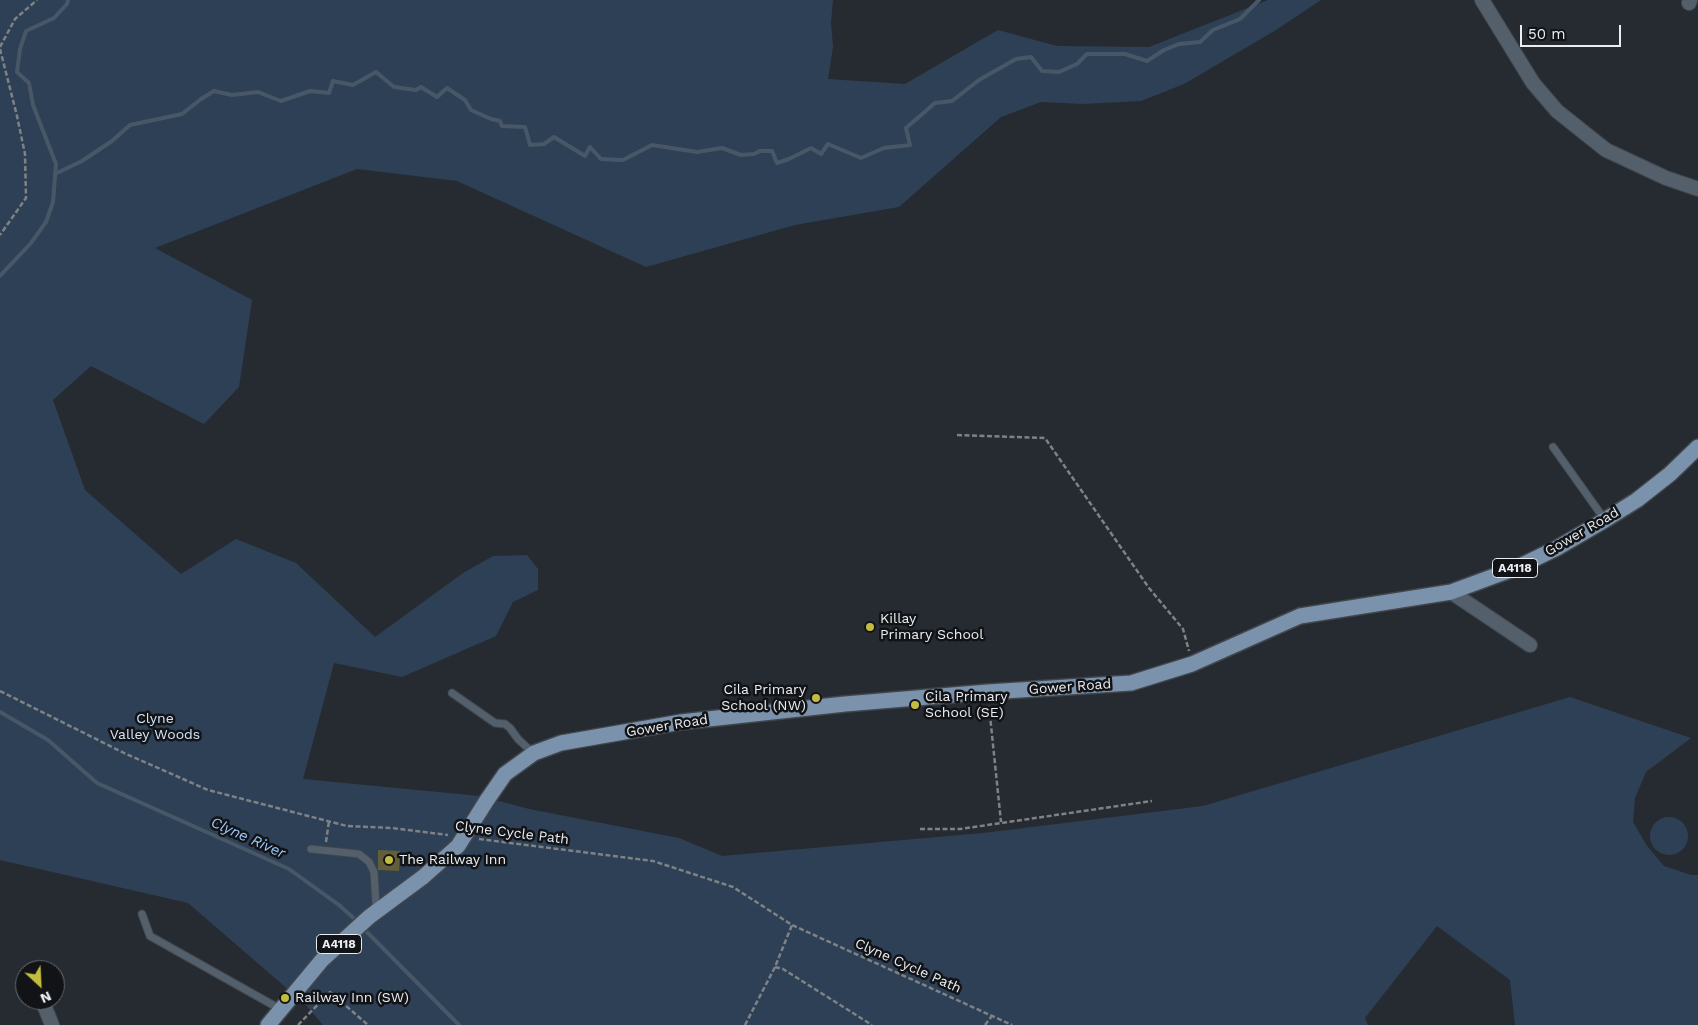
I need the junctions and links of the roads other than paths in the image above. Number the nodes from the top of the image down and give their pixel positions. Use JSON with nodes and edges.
{"nodes":[{"id":1,"x":1482,"y":0,"type":"edge"},
{"id":2,"x":1698,"y":189,"type":"edge"},
{"id":3,"x":1554,"y":447,"type":"dead end"},
{"id":4,"x":1698,"y":447,"type":"edge"},
{"id":5,"x":1605,"y":520,"type":"junction"},
{"id":6,"x":1451,"y":592,"type":"junction"},
{"id":7,"x":1530,"y":645,"type":"dead end"},
{"id":8,"x":452,"y":693,"type":"dead end"},
{"id":9,"x":534,"y":753,"type":"junction"},
{"id":10,"x":311,"y":849,"type":"dead end"},
{"id":11,"x":142,"y":914,"type":"dead end"},
{"id":12,"x":369,"y":917,"type":"junction"},
{"id":13,"x":280,"y":1009,"type":"junction"},
{"id":14,"x":46,"y":1010,"type":"edge"},
{"id":15,"x":52,"y":1025,"type":"edge"},
{"id":16,"x":268,"y":1025,"type":"edge"}],
"edges":[{"from":1,"to":2,"type":"street"},
{"from":3,"to":5,"type":"lane"},
{"from":4,"to":5,"type":"main road","name":"Gower Road","number":"A4118"},
{"from":5,"to":6,"type":"main road","name":"Gower Road","number":"A4118"},
{"from":6,"to":7,"type":"street"},
{"from":6,"to":9,"type":"main road","name":"Gower Road","number":"A4118"},
{"from":8,"to":9,"type":"lane"},
{"from":9,"to":12,"type":"main road","name":"Gower Road","number":"A4118","bridge":true},
{"from":10,"to":12,"type":"lane"},
{"from":11,"to":13,"type":"lane"},
{"from":12,"to":13,"type":"main road","name":"Gower Road","number":"A4118"},
{"from":13,"to":16,"type":"main road","name":"Gower Road","number":"A4118"},
{"from":14,"to":15,"type":"street"}]}
